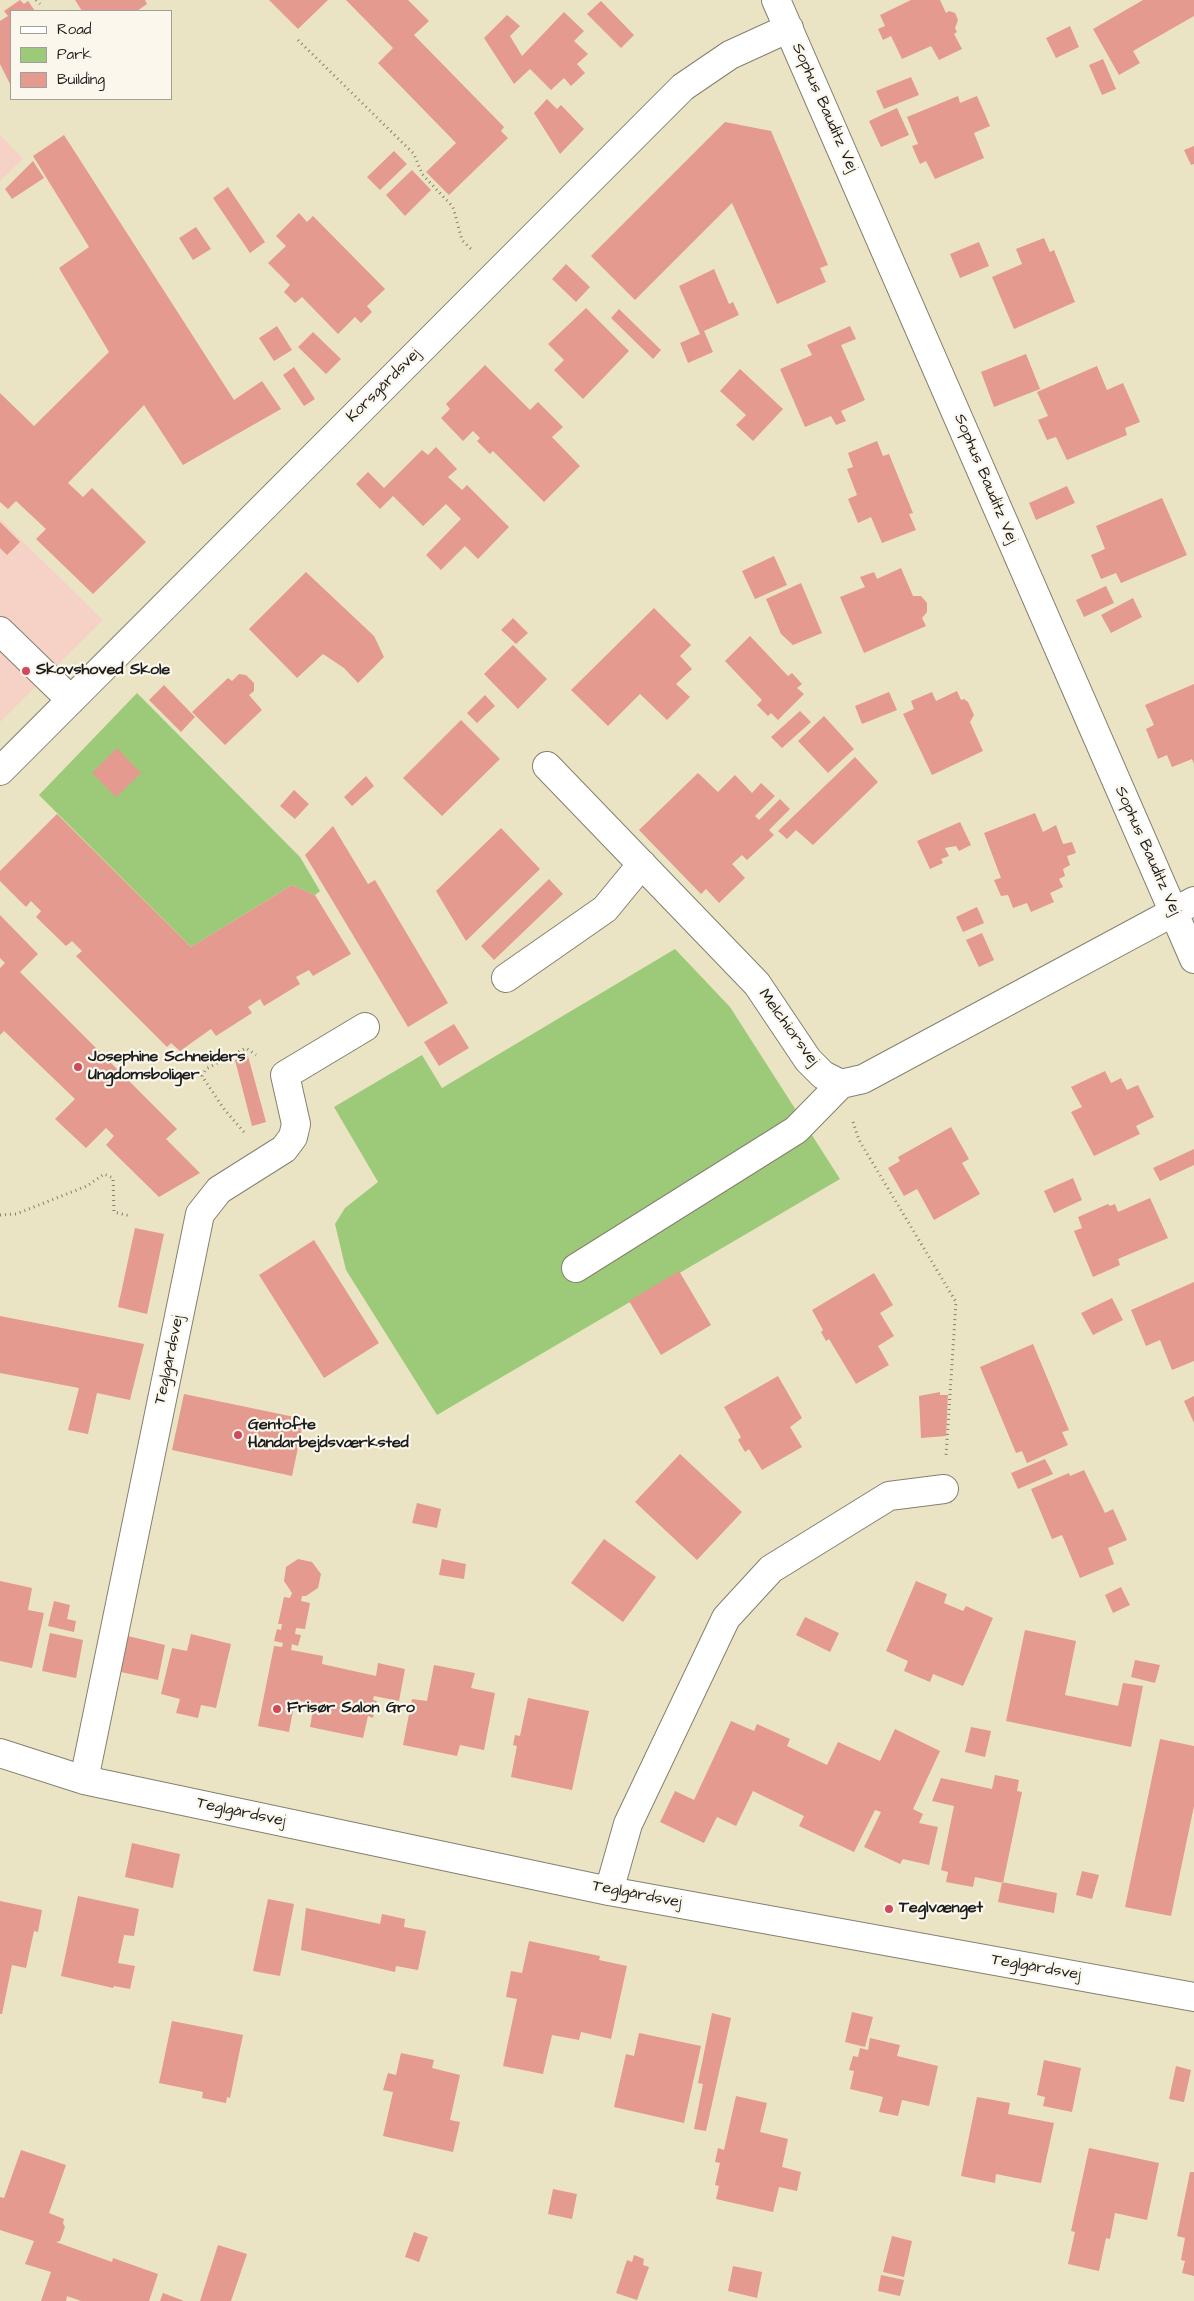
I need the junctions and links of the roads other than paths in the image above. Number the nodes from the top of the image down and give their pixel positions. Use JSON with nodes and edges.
{"nodes":[{"id":1,"x":776,"y":0,"type":"edge"},
{"id":2,"x":789,"y":28,"type":"junction"},
{"id":3,"x":0,"y":631,"type":"edge"},
{"id":4,"x":71,"y":700,"type":"junction"},
{"id":5,"x":547,"y":766,"type":"dead end"},
{"id":6,"x":0,"y":771,"type":"edge"},
{"id":7,"x":642,"y":864,"type":"junction"},
{"id":8,"x":1184,"y":906,"type":"edge"},
{"id":9,"x":1194,"y":959,"type":"edge"},
{"id":10,"x":506,"y":978,"type":"dead end"},
{"id":11,"x":365,"y":1027,"type":"dead end"},
{"id":12,"x":841,"y":1084,"type":"junction"},
{"id":13,"x":576,"y":1268,"type":"dead end"},
{"id":14,"x":944,"y":1489,"type":"road end"},
{"id":15,"x":0,"y":1753,"type":"edge"},
{"id":16,"x":84,"y":1780,"type":"junction"},
{"id":17,"x":609,"y":1891,"type":"junction"},
{"id":18,"x":1194,"y":1997,"type":"edge"}],
"edges":[{"from":1,"to":2,"type":"street","name":"Sophus Bauditz Vej"},
{"from":2,"to":4,"type":"street","name":"Korsgårdsvej"},
{"from":2,"to":8,"type":"street","name":"Sophus Bauditz Vej"},
{"from":3,"to":4,"type":"street"},
{"from":4,"to":6,"type":"street","name":"Korsgårdsvej"},
{"from":5,"to":7,"type":"street","name":"Melchiorsvej"},
{"from":7,"to":10,"type":"street"},
{"from":7,"to":12,"type":"street","name":"Melchiorsvej"},
{"from":8,"to":9,"type":"street","name":"Sophus Bauditz Vej"},
{"from":8,"to":12,"type":"street"},
{"from":11,"to":16,"type":"street","name":"Teglgårdsvej"},
{"from":12,"to":13,"type":"street"},
{"from":14,"to":17,"type":"street"},
{"from":15,"to":16,"type":"street","name":"Teglgårdsvej"},
{"from":16,"to":17,"type":"street","name":"Teglgårdsvej"},
{"from":17,"to":18,"type":"street","name":"Teglgårdsvej"}]}
